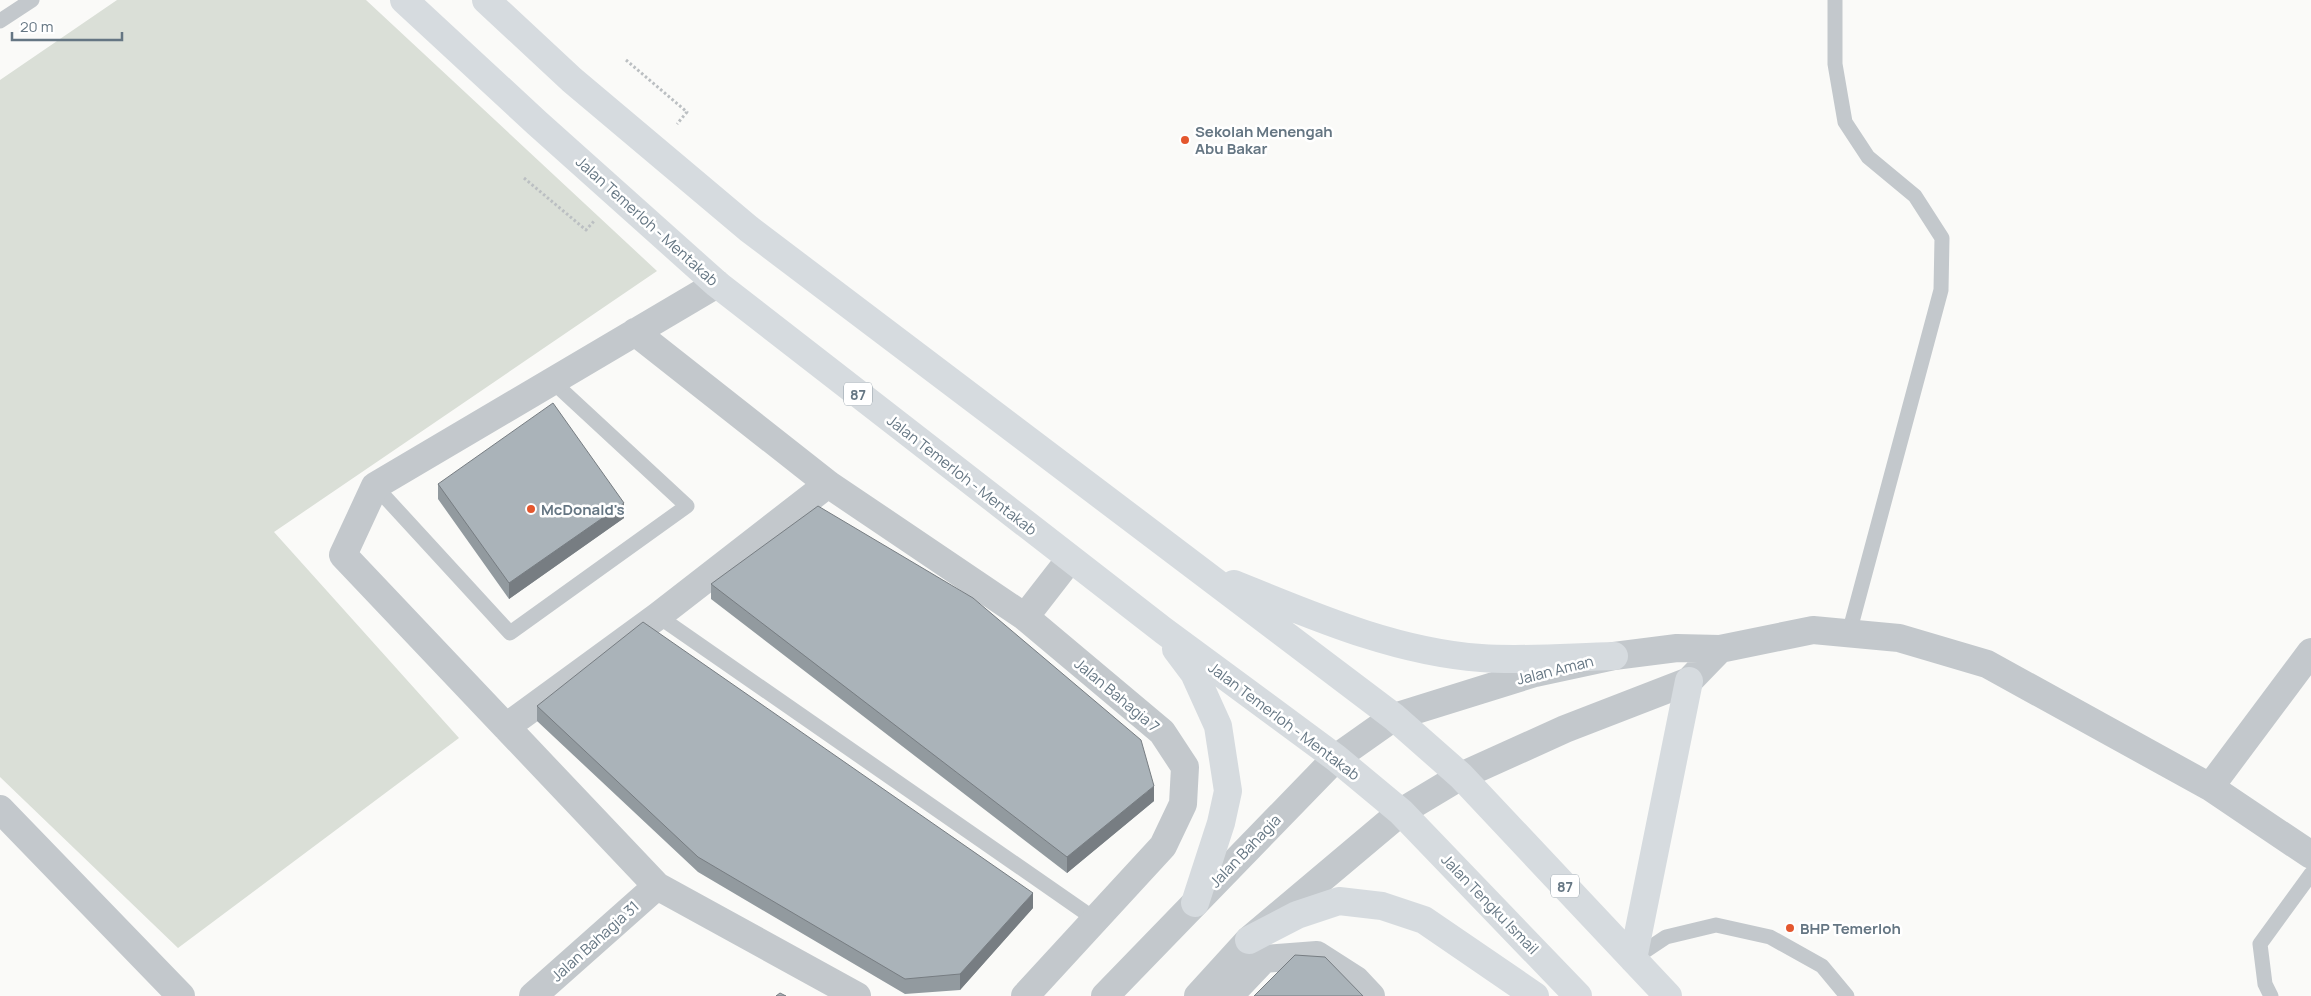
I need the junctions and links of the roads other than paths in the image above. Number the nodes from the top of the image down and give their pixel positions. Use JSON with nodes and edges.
{"nodes":[{"id":1,"x":32,"y":0,"type":"edge"},
{"id":2,"x":404,"y":0,"type":"edge"},
{"id":3,"x":486,"y":0,"type":"edge"},
{"id":4,"x":1835,"y":0,"type":"edge"},
{"id":5,"x":0,"y":21,"type":"edge"},
{"id":6,"x":717,"y":284,"type":"junction"},
{"id":7,"x":636,"y":332,"type":"junction"},
{"id":8,"x":552,"y":381,"type":"junction"},
{"id":9,"x":828,"y":484,"type":"junction"},
{"id":10,"x":375,"y":486,"type":"junction"},
{"id":11,"x":1070,"y":559,"type":"junction"},
{"id":12,"x":1200,"y":570,"type":"junction"},
{"id":13,"x":658,"y":616,"type":"junction"},
{"id":14,"x":1025,"y":617,"type":"junction"},
{"id":15,"x":1164,"y":631,"type":"junction"},
{"id":16,"x":1849,"y":633,"type":"junction"},
{"id":17,"x":1720,"y":649,"type":"junction"},
{"id":18,"x":2311,"y":652,"type":"edge"},
{"id":19,"x":1614,"y":656,"type":"junction"},
{"id":20,"x":1689,"y":681,"type":"junction"},
{"id":21,"x":1394,"y":717,"type":"junction"},
{"id":22,"x":506,"y":727,"type":"junction"},
{"id":23,"x":1336,"y":758,"type":"junction"},
{"id":24,"x":1461,"y":776,"type":"junction"},
{"id":25,"x":2210,"y":787,"type":"junction"},
{"id":26,"x":0,"y":809,"type":"edge"},
{"id":27,"x":1401,"y":812,"type":"junction"},
{"id":28,"x":2311,"y":855,"type":"edge"},
{"id":29,"x":2311,"y":874,"type":"edge"},
{"id":30,"x":657,"y":886,"type":"junction"},
{"id":31,"x":1195,"y":903,"type":"junction"},
{"id":32,"x":1096,"y":920,"type":"junction"},
{"id":33,"x":1249,"y":940,"type":"junction"},
{"id":34,"x":1633,"y":958,"type":"junction"},
{"id":35,"x":181,"y":996,"type":"edge"},
{"id":36,"x":533,"y":996,"type":"edge"},
{"id":37,"x":857,"y":996,"type":"edge"},
{"id":38,"x":1025,"y":996,"type":"edge"},
{"id":39,"x":1105,"y":996,"type":"edge"},
{"id":40,"x":1198,"y":996,"type":"edge"},
{"id":41,"x":1229,"y":996,"type":"edge"},
{"id":42,"x":1371,"y":996,"type":"edge"},
{"id":43,"x":1535,"y":996,"type":"edge"},
{"id":44,"x":1578,"y":996,"type":"edge"},
{"id":45,"x":1668,"y":996,"type":"edge"},
{"id":46,"x":1847,"y":996,"type":"edge"},
{"id":47,"x":2271,"y":996,"type":"edge"}],
"edges":[{"from":1,"to":5,"type":"lane"},
{"from":2,"to":6,"type":"main road","name":"Jalan Temerloh - Mentakab","number":"87"},
{"from":3,"to":12,"type":"main road","number":"87"},
{"from":4,"to":16,"type":"lane"},
{"from":6,"to":7,"type":"street"},
{"from":6,"to":11,"type":"main road","name":"Jalan Temerloh - Mentakab","number":"87"},
{"from":7,"to":8,"type":"street"},
{"from":7,"to":9,"type":"street","name":"Jalan Bahagia 7"},
{"from":8,"to":10,"type":"street"},
{"from":8,"to":10,"type":"lane"},
{"from":9,"to":13,"type":"street"},
{"from":9,"to":14,"type":"street","name":"Jalan Bahagia 7"},
{"from":10,"to":22,"type":"street"},
{"from":11,"to":14,"type":"street"},
{"from":11,"to":15,"type":"main road","name":"Jalan Temerloh - Mentakab","number":"87"},
{"from":12,"to":19,"type":"main road"},
{"from":12,"to":21,"type":"main road","number":"87"},
{"from":13,"to":22,"type":"street"},
{"from":13,"to":32,"type":"lane"},
{"from":14,"to":32,"type":"street","name":"Jalan Bahagia 7"},
{"from":15,"to":23,"type":"main road","name":"Jalan Temerloh - Mentakab","number":"87"},
{"from":15,"to":31,"type":"main road"},
{"from":16,"to":17,"type":"street","name":"Jalan Aman"},
{"from":16,"to":25,"type":"street","name":"Jalan Aman"},
{"from":17,"to":19,"type":"street","name":"Jalan Aman"},
{"from":17,"to":20,"type":"street"},
{"from":18,"to":25,"type":"street"},
{"from":19,"to":21,"type":"street","name":"Jalan Aman"},
{"from":20,"to":24,"type":"street"},
{"from":20,"to":34,"type":"main road"},
{"from":21,"to":23,"type":"street","name":"Jalan Bahagia"},
{"from":21,"to":24,"type":"main road","number":"87"},
{"from":22,"to":30,"type":"street"},
{"from":23,"to":27,"type":"main road","name":"Jalan Temerloh - Mentakab","number":"87"},
{"from":23,"to":31,"type":"street","name":"Jalan Bahagia"},
{"from":24,"to":27,"type":"street"},
{"from":24,"to":34,"type":"main road","number":"87"},
{"from":25,"to":28,"type":"street","name":"Jalan Aman"},
{"from":26,"to":35,"type":"street"},
{"from":27,"to":33,"type":"street"},
{"from":27,"to":44,"type":"main road","name":"Jalan Tengku Ismail","number":"87"},
{"from":29,"to":47,"type":"lane"},
{"from":30,"to":36,"type":"street","name":"Jalan Bahagia 31"},
{"from":30,"to":37,"type":"street"},
{"from":31,"to":39,"type":"street","name":"Jalan Bahagia"},
{"from":32,"to":38,"type":"street","name":"Jalan Bahagia 7"},
{"from":33,"to":40,"type":"street"},
{"from":33,"to":43,"type":"main road"},
{"from":34,"to":45,"type":"main road","number":"87"},
{"from":34,"to":46,"type":"lane"},
{"from":41,"to":42,"type":"street"}]}
